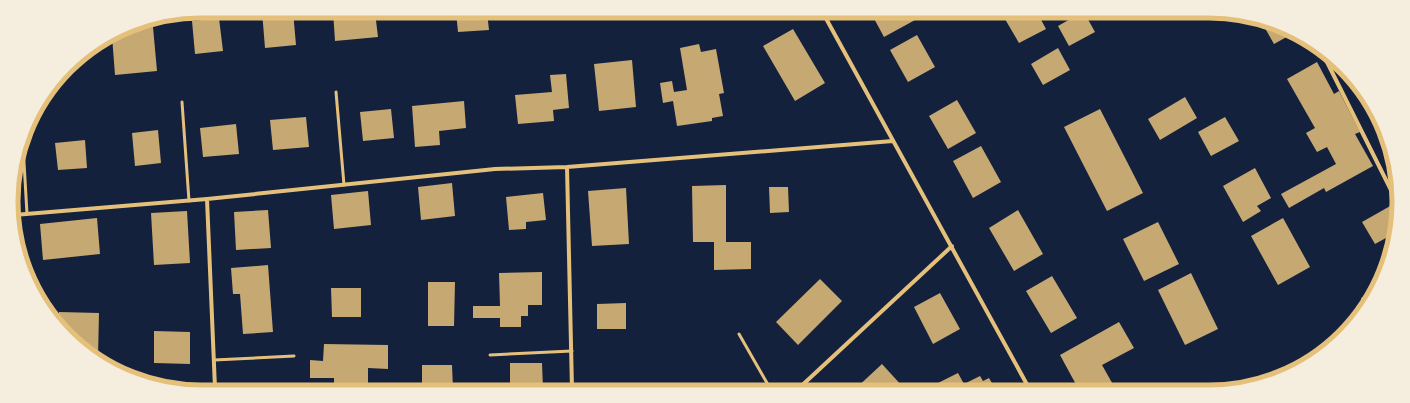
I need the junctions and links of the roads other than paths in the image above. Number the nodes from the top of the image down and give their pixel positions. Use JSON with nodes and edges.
{"nodes":[{"id":1,"x":826,"y":18,"type":"edge"},
{"id":2,"x":1327,"y":62,"type":"edge"},
{"id":3,"x":336,"y":92,"type":"dead end"},
{"id":4,"x":182,"y":102,"type":"dead end"},
{"id":5,"x":893,"y":141,"type":"junction"},
{"id":6,"x":24,"y":156,"type":"edge"},
{"id":7,"x":567,"y":167,"type":"junction"},
{"id":8,"x":344,"y":185,"type":"junction"},
{"id":9,"x":1392,"y":192,"type":"edge"},
{"id":10,"x":207,"y":200,"type":"junction"},
{"id":11,"x":189,"y":201,"type":"junction"},
{"id":12,"x":27,"y":214,"type":"junction"},
{"id":13,"x":18,"y":215,"type":"edge"},
{"id":14,"x":952,"y":246,"type":"junction"},
{"id":15,"x":739,"y":334,"type":"dead end"},
{"id":16,"x":572,"y":351,"type":"junction"},
{"id":17,"x":490,"y":355,"type":"dead end"},
{"id":18,"x":294,"y":356,"type":"dead end"},
{"id":19,"x":214,"y":360,"type":"junction"},
{"id":20,"x":215,"y":385,"type":"edge"},
{"id":21,"x":572,"y":385,"type":"edge"},
{"id":22,"x":768,"y":385,"type":"edge"},
{"id":23,"x":802,"y":385,"type":"edge"},
{"id":24,"x":1027,"y":385,"type":"edge"}],
"edges":[{"from":1,"to":5,"type":"street"},
{"from":2,"to":9,"type":"street"},
{"from":3,"to":8,"type":"lane"},
{"from":4,"to":11,"type":"lane"},
{"from":5,"to":7,"type":"street"},
{"from":5,"to":14,"type":"street"},
{"from":6,"to":12,"type":"lane"},
{"from":7,"to":8,"type":"street"},
{"from":7,"to":16,"type":"street"},
{"from":8,"to":10,"type":"street"},
{"from":10,"to":11,"type":"street"},
{"from":10,"to":19,"type":"street"},
{"from":11,"to":12,"type":"street"},
{"from":12,"to":13,"type":"street"},
{"from":14,"to":23,"type":"street"},
{"from":14,"to":24,"type":"street"},
{"from":15,"to":22,"type":"lane"},
{"from":16,"to":17,"type":"lane"},
{"from":16,"to":21,"type":"street"},
{"from":18,"to":19,"type":"lane"},
{"from":19,"to":20,"type":"street"}]}
